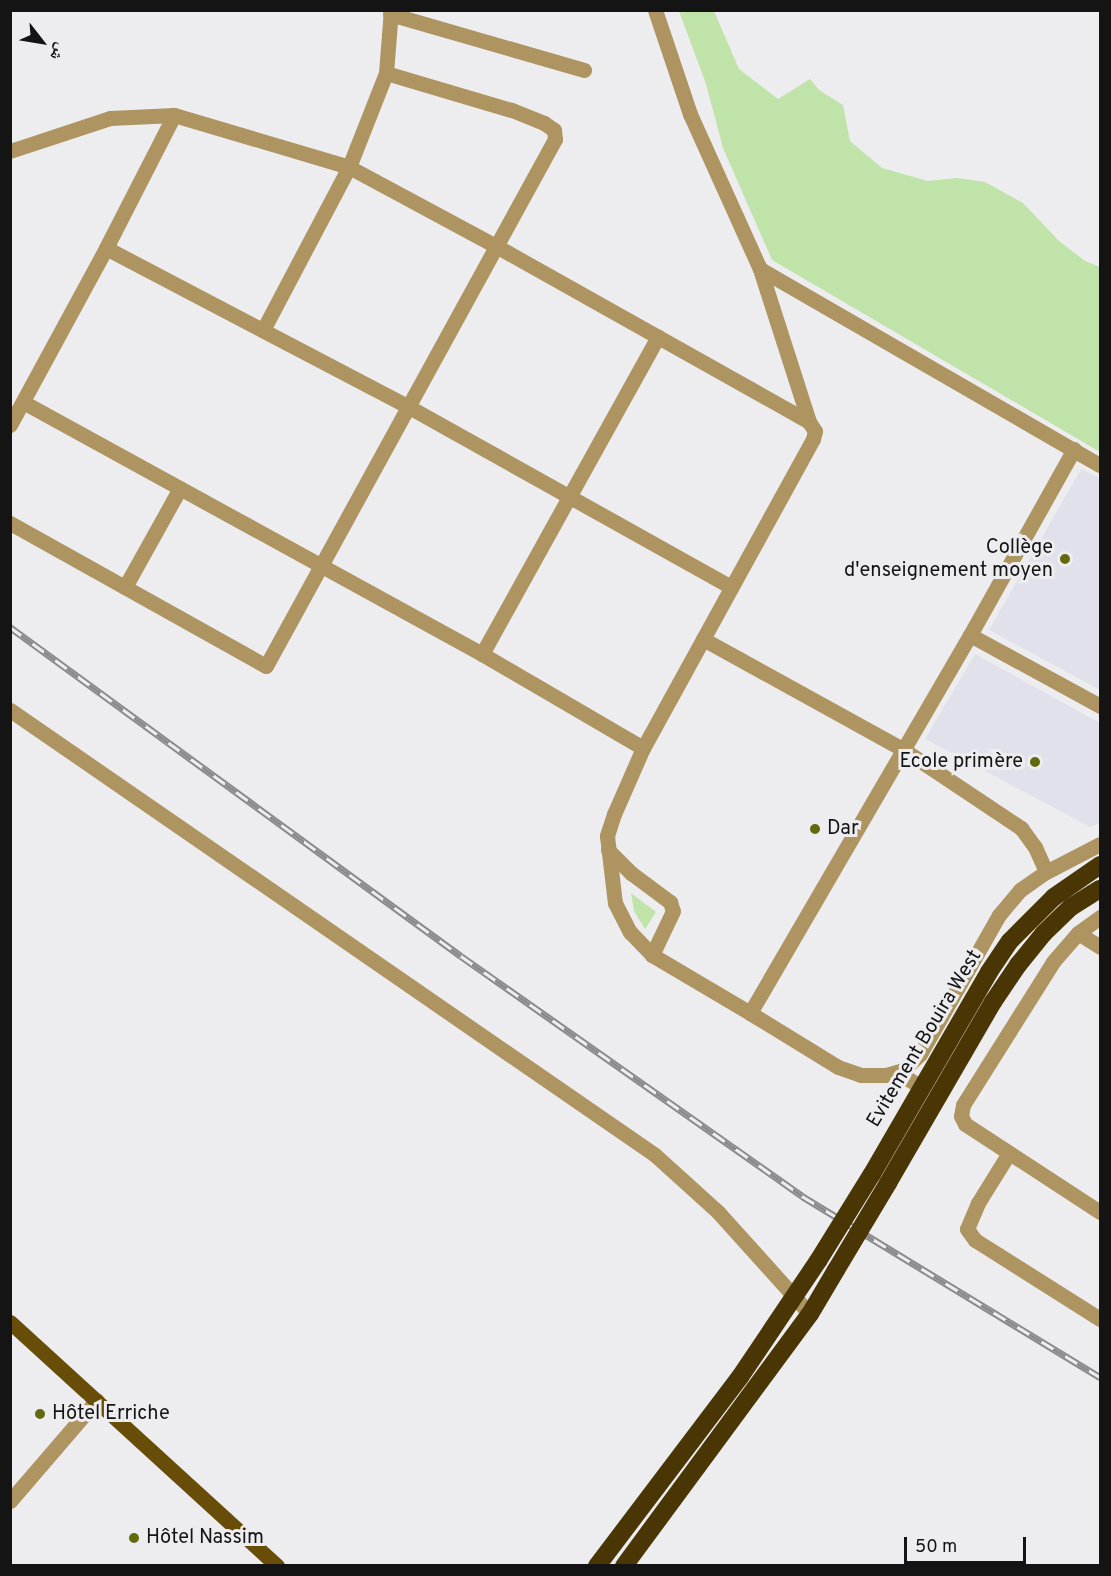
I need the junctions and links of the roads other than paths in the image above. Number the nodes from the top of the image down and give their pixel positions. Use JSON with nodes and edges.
{"nodes":[{"id":1,"x":655,"y":10,"type":"edge"},
{"id":2,"x":391,"y":12,"type":"edge"},
{"id":3,"x":584,"y":70,"type":"dead end"},
{"id":4,"x":386,"y":73,"type":"junction"},
{"id":5,"x":174,"y":115,"type":"junction"},
{"id":6,"x":10,"y":151,"type":"edge"},
{"id":7,"x":349,"y":167,"type":"junction"},
{"id":8,"x":496,"y":246,"type":"junction"},
{"id":9,"x":106,"y":248,"type":"junction"},
{"id":10,"x":760,"y":269,"type":"junction"},
{"id":11,"x":263,"y":330,"type":"junction"},
{"id":12,"x":658,"y":337,"type":"junction"},
{"id":13,"x":23,"y":402,"type":"junction"},
{"id":14,"x":409,"y":407,"type":"junction"},
{"id":15,"x":809,"y":422,"type":"junction"},
{"id":16,"x":10,"y":425,"type":"edge"},
{"id":17,"x":1074,"y":449,"type":"junction"},
{"id":18,"x":1101,"y":465,"type":"edge"},
{"id":19,"x":180,"y":488,"type":"junction"},
{"id":20,"x":571,"y":497,"type":"junction"},
{"id":21,"x":10,"y":523,"type":"edge"},
{"id":22,"x":322,"y":566,"type":"junction"},
{"id":23,"x":125,"y":586,"type":"junction"},
{"id":24,"x":731,"y":587,"type":"junction"},
{"id":25,"x":970,"y":636,"type":"junction"},
{"id":26,"x":703,"y":639,"type":"junction"},
{"id":27,"x":482,"y":654,"type":"junction"},
{"id":28,"x":1101,"y":706,"type":"edge"},
{"id":29,"x":10,"y":710,"type":"edge"},
{"id":30,"x":643,"y":748,"type":"junction"},
{"id":31,"x":904,"y":750,"type":"junction"},
{"id":32,"x":1101,"y":844,"type":"edge"},
{"id":33,"x":608,"y":850,"type":"junction"},
{"id":34,"x":1101,"y":865,"type":"edge"},
{"id":35,"x":1046,"y":872,"type":"junction"},
{"id":36,"x":1101,"y":889,"type":"edge"},
{"id":37,"x":1101,"y":917,"type":"edge"},
{"id":38,"x":1078,"y":933,"type":"junction"},
{"id":39,"x":1101,"y":947,"type":"edge"},
{"id":40,"x":652,"y":955,"type":"junction"},
{"id":41,"x":750,"y":1013,"type":"junction"},
{"id":42,"x":903,"y":1070,"type":"junction"},
{"id":43,"x":922,"y":1087,"type":"junction"},
{"id":44,"x":1010,"y":1153,"type":"junction"},
{"id":45,"x":1101,"y":1212,"type":"edge"},
{"id":46,"x":794,"y":1298,"type":"junction"},
{"id":47,"x":810,"y":1314,"type":"junction"},
{"id":48,"x":1099,"y":1315,"type":"edge"},
{"id":49,"x":10,"y":1322,"type":"edge"},
{"id":50,"x":97,"y":1400,"type":"junction"},
{"id":51,"x":10,"y":1501,"type":"edge"},
{"id":52,"x":277,"y":1566,"type":"edge"},
{"id":53,"x":597,"y":1566,"type":"edge"},
{"id":54,"x":624,"y":1566,"type":"edge"}],
"edges":[{"from":1,"to":10,"type":"street"},
{"from":2,"to":3,"type":"street"},
{"from":2,"to":4,"type":"street"},
{"from":4,"to":7,"type":"street"},
{"from":4,"to":8,"type":"street"},
{"from":5,"to":6,"type":"street"},
{"from":5,"to":7,"type":"street"},
{"from":5,"to":9,"type":"street"},
{"from":7,"to":8,"type":"street"},
{"from":7,"to":11,"type":"street"},
{"from":8,"to":12,"type":"street"},
{"from":8,"to":14,"type":"street"},
{"from":9,"to":11,"type":"street"},
{"from":9,"to":13,"type":"street"},
{"from":10,"to":15,"type":"street"},
{"from":10,"to":17,"type":"street"},
{"from":11,"to":14,"type":"street"},
{"from":12,"to":15,"type":"street"},
{"from":12,"to":20,"type":"street"},
{"from":13,"to":16,"type":"street"},
{"from":13,"to":19,"type":"street"},
{"from":14,"to":20,"type":"street"},
{"from":14,"to":22,"type":"street"},
{"from":15,"to":24,"type":"street"},
{"from":17,"to":18,"type":"street"},
{"from":17,"to":25,"type":"street"},
{"from":19,"to":22,"type":"street"},
{"from":19,"to":23,"type":"street"},
{"from":20,"to":24,"type":"street"},
{"from":20,"to":27,"type":"street"},
{"from":21,"to":23,"type":"street"},
{"from":22,"to":23,"type":"street"},
{"from":22,"to":27,"type":"street"},
{"from":24,"to":26,"type":"street"},
{"from":25,"to":28,"type":"street"},
{"from":25,"to":31,"type":"street"},
{"from":26,"to":30,"type":"street"},
{"from":26,"to":31,"type":"street"},
{"from":27,"to":30,"type":"street"},
{"from":29,"to":46,"type":"street"},
{"from":30,"to":33,"type":"street"},
{"from":31,"to":35,"type":"street"},
{"from":31,"to":41,"type":"street"},
{"from":32,"to":35,"type":"street"},
{"from":33,"to":40,"type":"street"},
{"from":33,"to":40,"type":"street"},
{"from":34,"to":43,"type":"highway","name":"Evitement Bouira West"},
{"from":35,"to":42,"type":"street"},
{"from":36,"to":47,"type":"highway","name":"Evitement Bouira West","bridge":true},
{"from":37,"to":38,"type":"street"},
{"from":38,"to":39,"type":"street"},
{"from":38,"to":44,"type":"street"},
{"from":40,"to":41,"type":"street"},
{"from":41,"to":42,"type":"street"},
{"from":42,"to":43,"type":"street"},
{"from":43,"to":46,"type":"highway","name":"Evitement Bouira West","bridge":true},
{"from":44,"to":45,"type":"street"},
{"from":44,"to":48,"type":"street"},
{"from":46,"to":47,"type":"street"},
{"from":46,"to":53,"type":"highway","name":"Evitement Bouira West"},
{"from":47,"to":54,"type":"highway","name":"Evitement Bouira West"},
{"from":49,"to":50,"type":"main road"},
{"from":50,"to":51,"type":"street"},
{"from":50,"to":52,"type":"main road"}]}
